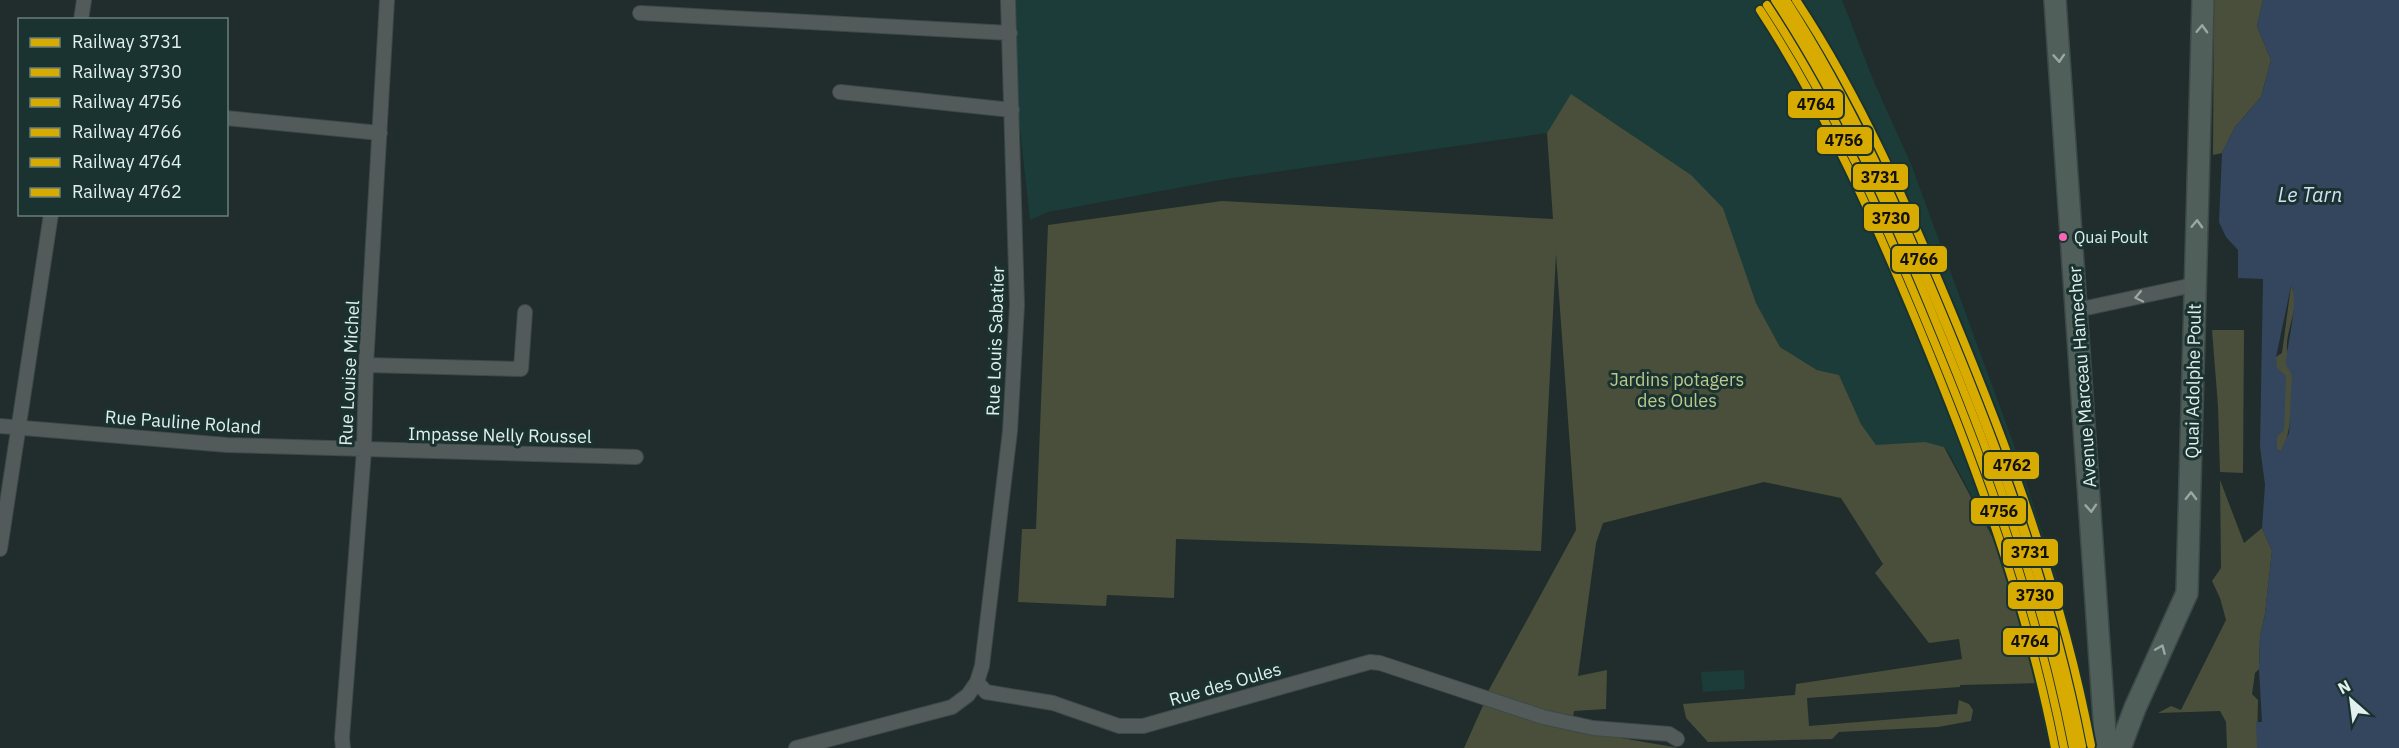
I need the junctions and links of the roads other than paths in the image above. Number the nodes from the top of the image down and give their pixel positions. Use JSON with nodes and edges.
{"nodes":[{"id":1,"x":84,"y":0,"type":"edge"},
{"id":2,"x":387,"y":0,"type":"edge"},
{"id":3,"x":1008,"y":0,"type":"edge"},
{"id":4,"x":2055,"y":0,"type":"edge"},
{"id":5,"x":2203,"y":0,"type":"edge"},
{"id":6,"x":640,"y":13,"type":"dead end"},
{"id":7,"x":81,"y":18,"type":"edge"},
{"id":8,"x":1010,"y":33,"type":"junction"},
{"id":9,"x":840,"y":92,"type":"dead end"},
{"id":10,"x":1012,"y":111,"type":"junction"},
{"id":11,"x":228,"y":118,"type":"edge"},
{"id":12,"x":380,"y":133,"type":"junction"},
{"id":13,"x":51,"y":216,"type":"edge"},
{"id":14,"x":2196,"y":283,"type":"junction"},
{"id":15,"x":2078,"y":310,"type":"junction"},
{"id":16,"x":525,"y":312,"type":"dead end"},
{"id":17,"x":366,"y":365,"type":"junction"},
{"id":18,"x":0,"y":426,"type":"edge"},
{"id":19,"x":19,"y":427,"type":"junction"},
{"id":20,"x":364,"y":450,"type":"junction"},
{"id":21,"x":636,"y":456,"type":"dead end"},
{"id":22,"x":0,"y":549,"type":"edge"},
{"id":23,"x":977,"y":682,"type":"junction"},
{"id":24,"x":2101,"y":682,"type":"junction"},
{"id":25,"x":2140,"y":698,"type":"junction"},
{"id":26,"x":1677,"y":739,"type":"dead end"},
{"id":27,"x":343,"y":748,"type":"edge"},
{"id":28,"x":796,"y":748,"type":"edge"},
{"id":29,"x":2106,"y":748,"type":"edge"},
{"id":30,"x":2120,"y":748,"type":"edge"}],
"edges":[{"from":1,"to":7,"type":"street"},
{"from":2,"to":12,"type":"street","name":"Rue Louise Michel"},
{"from":3,"to":8,"type":"street","name":"Rue Louis Sabatier"},
{"from":4,"to":15,"type":"main road","name":"Avenue Marceau Hamecher","one_way":true},
{"from":14,"to":5,"type":"main road","name":"Quai Adolphe Poult","one_way":true},
{"from":6,"to":8,"type":"street"},
{"from":8,"to":10,"type":"street","name":"Rue Louis Sabatier"},
{"from":9,"to":10,"type":"street"},
{"from":10,"to":23,"type":"street","name":"Rue Louis Sabatier"},
{"from":11,"to":12,"type":"street"},
{"from":12,"to":17,"type":"street","name":"Rue Louise Michel"},
{"from":13,"to":19,"type":"street"},
{"from":14,"to":15,"type":"street","one_way":true},
{"from":25,"to":14,"type":"main road","name":"Quai Adolphe Poult","one_way":true},
{"from":15,"to":24,"type":"main road","name":"Avenue Marceau Hamecher","one_way":true},
{"from":16,"to":17,"type":"street"},
{"from":17,"to":20,"type":"street","name":"Rue Louise Michel"},
{"from":18,"to":19,"type":"street","name":"Rue Pauline Roland"},
{"from":19,"to":20,"type":"street","name":"Rue Pauline Roland"},
{"from":19,"to":22,"type":"street"},
{"from":20,"to":21,"type":"street","name":"Impasse Nelly Roussel"},
{"from":20,"to":27,"type":"street","name":"Rue Louise Michel"},
{"from":23,"to":26,"type":"street","name":"Rue des Oules"},
{"from":23,"to":28,"type":"street"},
{"from":24,"to":25,"type":"main road"},
{"from":24,"to":29,"type":"main road","name":"Avenue Marceau Hamecher"},
{"from":25,"to":30,"type":"main road","name":"Quai Adolphe Poult"}]}
